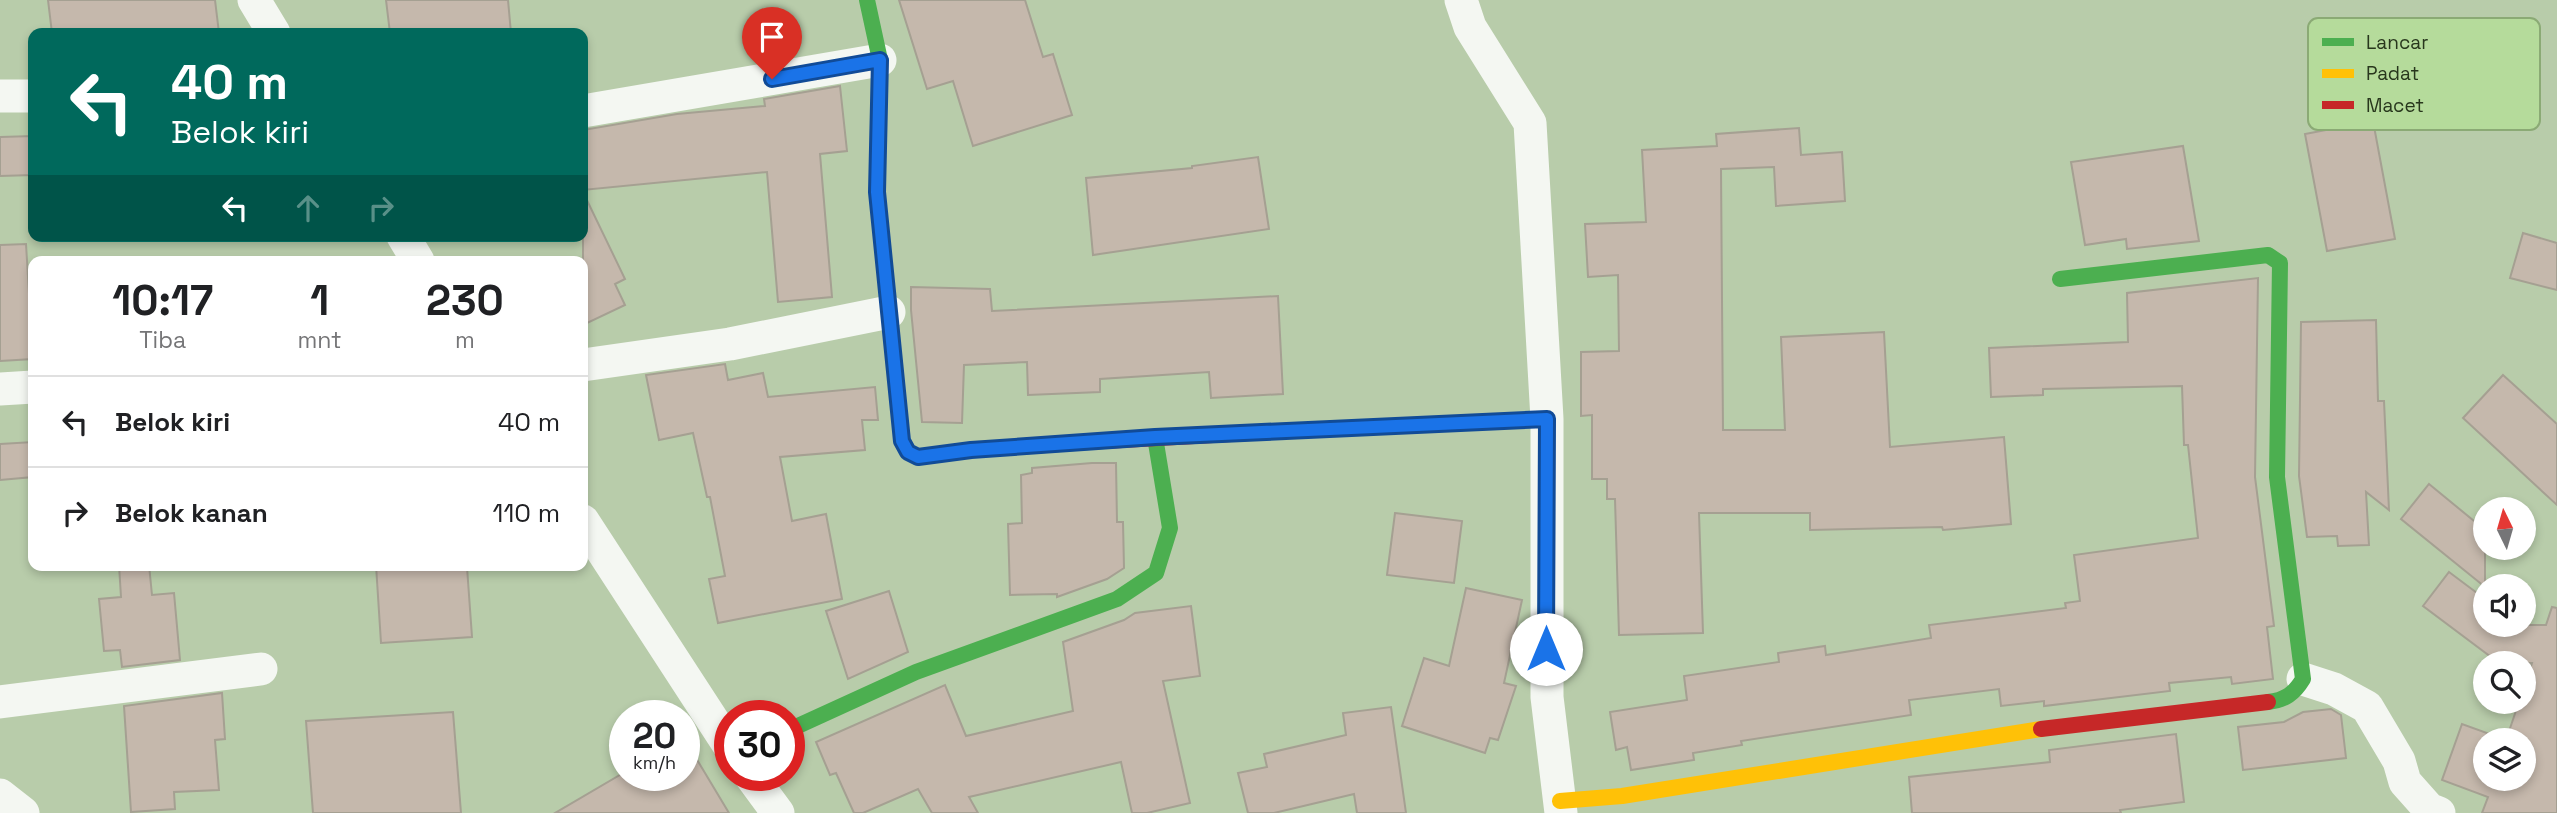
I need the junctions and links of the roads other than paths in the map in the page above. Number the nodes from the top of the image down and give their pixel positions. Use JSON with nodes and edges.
{"nodes":[{"id":1,"x":254,"y":0,"type":"edge"},
{"id":2,"x":867,"y":0,"type":"edge"},
{"id":3,"x":1461,"y":0,"type":"edge"},
{"id":4,"x":271,"y":28,"type":"edge"},
{"id":5,"x":880,"y":60,"type":"junction"},
{"id":6,"x":0,"y":96,"type":"edge"},
{"id":7,"x":28,"y":96,"type":"edge"},
{"id":8,"x":588,"y":110,"type":"edge"},
{"id":9,"x":2060,"y":279,"type":"dead end"},
{"id":10,"x":889,"y":312,"type":"junction"},
{"id":11,"x":588,"y":364,"type":"edge"},
{"id":12,"x":28,"y":387,"type":"edge"},
{"id":13,"x":0,"y":389,"type":"edge"},
{"id":14,"x":1547,"y":419,"type":"junction"},
{"id":15,"x":1155,"y":437,"type":"junction"},
{"id":16,"x":588,"y":529,"type":"edge"},
{"id":17,"x":261,"y":669,"type":"dead end"},
{"id":18,"x":2303,"y":679,"type":"junction"},
{"id":19,"x":0,"y":702,"type":"edge"},
{"id":20,"x":714,"y":722,"type":"edge"},
{"id":21,"x":805,"y":723,"type":"edge"},
{"id":22,"x":762,"y":791,"type":"edge"},
{"id":23,"x":0,"y":795,"type":"edge"},
{"id":24,"x":1560,"y":807,"type":"edge"},
{"id":25,"x":23,"y":813,"type":"edge"},
{"id":26,"x":778,"y":813,"type":"edge"},
{"id":27,"x":2440,"y":813,"type":"edge"}],
"edges":[{"from":1,"to":4,"type":"street"},
{"from":2,"to":5,"type":"street"},
{"from":3,"to":14,"type":"street"},
{"from":5,"to":8,"type":"street"},
{"from":5,"to":10,"type":"street"},
{"from":6,"to":7,"type":"street"},
{"from":9,"to":18,"type":"street"},
{"from":10,"to":11,"type":"street"},
{"from":10,"to":15,"type":"street"},
{"from":12,"to":13,"type":"street"},
{"from":14,"to":15,"type":"street"},
{"from":14,"to":24,"type":"street"},
{"from":15,"to":21,"type":"street"},
{"from":16,"to":20,"type":"street"},
{"from":17,"to":19,"type":"street"},
{"from":18,"to":24,"type":"street"},
{"from":18,"to":27,"type":"street"},
{"from":22,"to":26,"type":"street"},
{"from":23,"to":25,"type":"street"}]}
